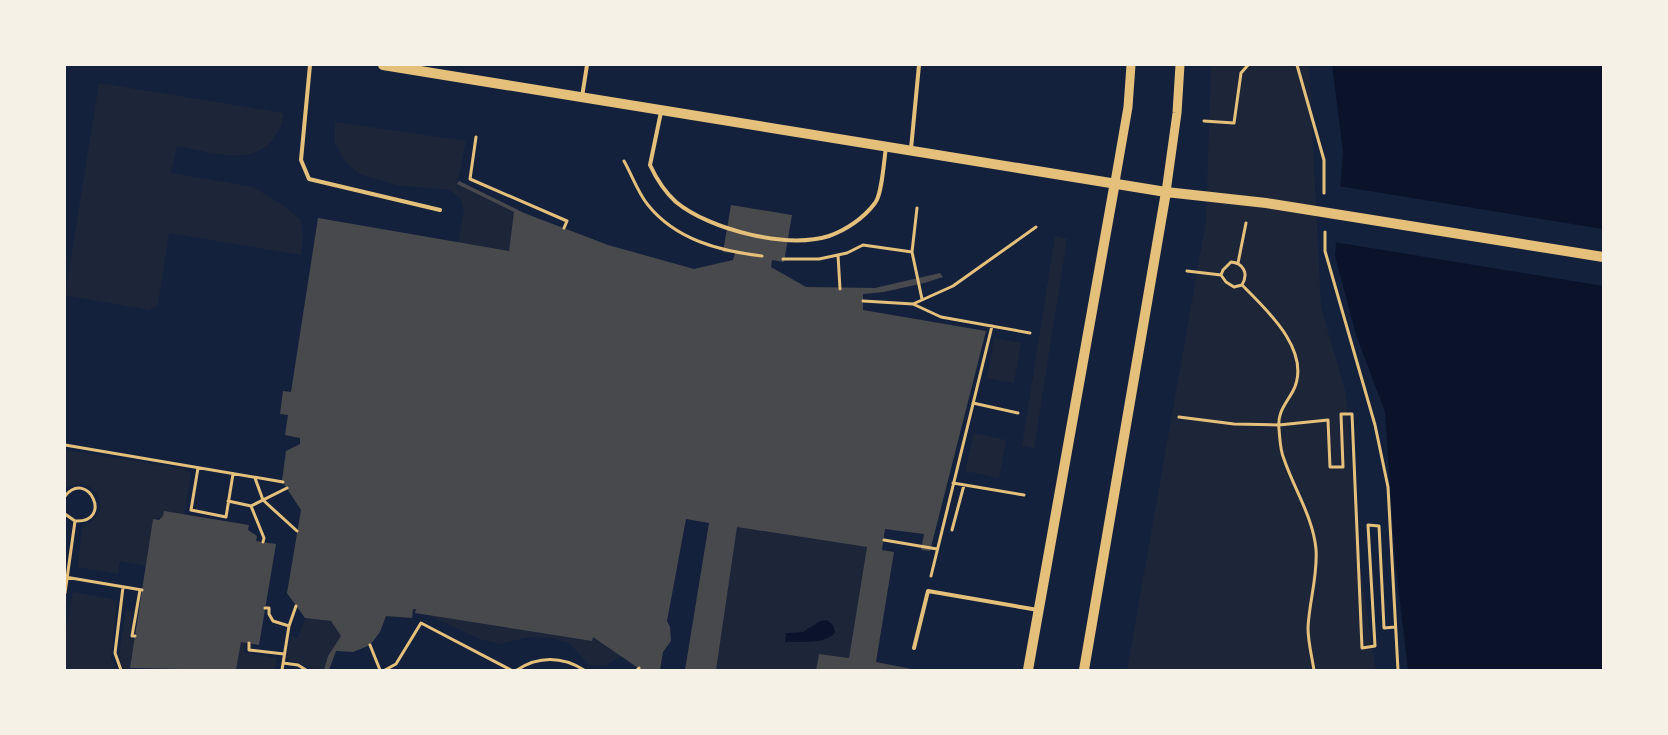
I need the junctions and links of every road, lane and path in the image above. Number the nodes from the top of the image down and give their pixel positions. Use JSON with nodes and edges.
{"nodes":[{"id":1,"x":310,"y":65,"type":"edge"},
{"id":2,"x":383,"y":65,"type":"edge"},
{"id":3,"x":587,"y":65,"type":"edge"},
{"id":4,"x":919,"y":65,"type":"edge"},
{"id":5,"x":1131,"y":65,"type":"edge"},
{"id":6,"x":1180,"y":65,"type":"edge"},
{"id":7,"x":1248,"y":65,"type":"edge"},
{"id":8,"x":1297,"y":65,"type":"edge"},
{"id":9,"x":582,"y":97,"type":"junction"},
{"id":10,"x":662,"y":110,"type":"junction"},
{"id":11,"x":1204,"y":121,"type":"dead end"},
{"id":12,"x":476,"y":137,"type":"dead end"},
{"id":13,"x":886,"y":146,"type":"junction"},
{"id":14,"x":911,"y":149,"type":"junction"},
{"id":15,"x":1115,"y":182,"type":"junction"},
{"id":16,"x":1166,"y":192,"type":"junction"},
{"id":17,"x":1324,"y":196,"type":"dead end"},
{"id":18,"x":917,"y":208,"type":"dead end"},
{"id":19,"x":440,"y":210,"type":"dead end"},
{"id":20,"x":1246,"y":223,"type":"dead end"},
{"id":21,"x":1325,"y":224,"type":"dead end"},
{"id":22,"x":1036,"y":227,"type":"dead end"},
{"id":23,"x":564,"y":228,"type":"dead end"},
{"id":24,"x":838,"y":255,"type":"dead end"},
{"id":25,"x":1603,"y":258,"type":"edge"},
{"id":26,"x":1238,"y":263,"type":"junction"},
{"id":27,"x":1187,"y":271,"type":"dead end"},
{"id":28,"x":1221,"y":275,"type":"junction"},
{"id":29,"x":1242,"y":285,"type":"junction"},
{"id":30,"x":840,"y":289,"type":"dead end"},
{"id":31,"x":922,"y":299,"type":"junction"},
{"id":32,"x":863,"y":301,"type":"dead end"},
{"id":33,"x":913,"y":304,"type":"junction"},
{"id":34,"x":992,"y":326,"type":"junction"},
{"id":35,"x":1030,"y":333,"type":"dead end"},
{"id":36,"x":973,"y":403,"type":"junction"},
{"id":37,"x":1018,"y":413,"type":"dead end"},
{"id":38,"x":1179,"y":417,"type":"dead end"},
{"id":39,"x":1279,"y":425,"type":"junction"},
{"id":40,"x":65,"y":445,"type":"edge"},
{"id":41,"x":198,"y":468,"type":"junction"},
{"id":42,"x":233,"y":474,"type":"junction"},
{"id":43,"x":255,"y":478,"type":"junction"},
{"id":44,"x":283,"y":482,"type":"dead end"},
{"id":45,"x":953,"y":483,"type":"junction"},
{"id":46,"x":964,"y":485,"type":"junction"},
{"id":47,"x":287,"y":488,"type":"dead end"},
{"id":48,"x":1024,"y":495,"type":"dead end"},
{"id":49,"x":65,"y":496,"type":"edge"},
{"id":50,"x":263,"y":500,"type":"junction"},
{"id":51,"x":228,"y":501,"type":"junction"},
{"id":52,"x":252,"y":506,"type":"junction"},
{"id":53,"x":65,"y":514,"type":"edge"},
{"id":54,"x":208,"y":514,"type":"junction"},
{"id":55,"x":208,"y":518,"type":"dead end"},
{"id":56,"x":75,"y":521,"type":"junction"},
{"id":57,"x":952,"y":530,"type":"dead end"},
{"id":58,"x":297,"y":531,"type":"dead end"},
{"id":59,"x":884,"y":540,"type":"dead end"},
{"id":60,"x":263,"y":542,"type":"dead end"},
{"id":61,"x":937,"y":549,"type":"junction"},
{"id":62,"x":66,"y":577,"type":"edge"},
{"id":63,"x":123,"y":587,"type":"junction"},
{"id":64,"x":928,"y":591,"type":"junction"},
{"id":65,"x":65,"y":594,"type":"edge"},
{"id":66,"x":296,"y":606,"type":"dead end"},
{"id":67,"x":265,"y":608,"type":"dead end"},
{"id":68,"x":1038,"y":610,"type":"junction"},
{"id":69,"x":289,"y":626,"type":"junction"},
{"id":70,"x":1395,"y":627,"type":"junction"},
{"id":71,"x":135,"y":636,"type":"dead end"},
{"id":72,"x":249,"y":643,"type":"dead end"},
{"id":73,"x":370,"y":645,"type":"dead end"},
{"id":74,"x":914,"y":648,"type":"dead end"},
{"id":75,"x":284,"y":654,"type":"junction"},
{"id":76,"x":283,"y":663,"type":"junction"},
{"id":77,"x":121,"y":670,"type":"edge"},
{"id":78,"x":282,"y":670,"type":"edge"},
{"id":79,"x":306,"y":670,"type":"edge"},
{"id":80,"x":380,"y":670,"type":"edge"},
{"id":81,"x":384,"y":670,"type":"edge"},
{"id":82,"x":511,"y":670,"type":"edge"},
{"id":83,"x":517,"y":670,"type":"edge"},
{"id":84,"x":584,"y":670,"type":"edge"},
{"id":85,"x":1028,"y":670,"type":"edge"},
{"id":86,"x":1084,"y":670,"type":"edge"},
{"id":87,"x":1314,"y":670,"type":"edge"},
{"id":88,"x":1398,"y":670,"type":"edge"}],
"edges":[{"from":1,"to":19,"type":"lane"},
{"from":2,"to":9,"type":"main road"},
{"from":3,"to":9,"type":"lane"},
{"from":4,"to":14,"type":"lane"},
{"from":5,"to":15,"type":"street"},
{"from":6,"to":16,"type":"street"},
{"from":7,"to":11,"type":"path"},
{"from":8,"to":17,"type":"path"},
{"from":9,"to":10,"type":"main road"},
{"from":10,"to":13,"type":"main road"},
{"from":10,"to":13,"type":"lane"},
{"from":12,"to":23,"type":"path"},
{"from":13,"to":14,"type":"main road"},
{"from":14,"to":15,"type":"main road"},
{"from":15,"to":16,"type":"main road"},
{"from":15,"to":68,"type":"main road"},
{"from":16,"to":25,"type":"main road"},
{"from":16,"to":86,"type":"main road"},
{"from":18,"to":31,"type":"path"},
{"from":20,"to":26,"type":"path"},
{"from":21,"to":70,"type":"path"},
{"from":22,"to":31,"type":"path"},
{"from":24,"to":30,"type":"path"},
{"from":26,"to":28,"type":"path"},
{"from":26,"to":29,"type":"path"},
{"from":27,"to":28,"type":"path"},
{"from":28,"to":29,"type":"path"},
{"from":29,"to":39,"type":"path"},
{"from":31,"to":33,"type":"path"},
{"from":32,"to":33,"type":"path"},
{"from":33,"to":34,"type":"path"},
{"from":34,"to":35,"type":"path"},
{"from":34,"to":36,"type":"path"},
{"from":36,"to":37,"type":"path"},
{"from":36,"to":45,"type":"path"},
{"from":38,"to":39,"type":"path"},
{"from":39,"to":70,"type":"path"},
{"from":39,"to":87,"type":"path"},
{"from":40,"to":41,"type":"path"},
{"from":41,"to":42,"type":"path"},
{"from":41,"to":54,"type":"path"},
{"from":42,"to":43,"type":"path"},
{"from":42,"to":51,"type":"path"},
{"from":43,"to":44,"type":"path"},
{"from":43,"to":50,"type":"path"},
{"from":45,"to":46,"type":"path"},
{"from":45,"to":61,"type":"path"},
{"from":46,"to":48,"type":"path"},
{"from":46,"to":57,"type":"path"},
{"from":47,"to":50,"type":"path"},
{"from":49,"to":56,"type":"path"},
{"from":50,"to":52,"type":"path"},
{"from":50,"to":58,"type":"path"},
{"from":51,"to":52,"type":"path"},
{"from":51,"to":54,"type":"path"},
{"from":52,"to":60,"type":"path"},
{"from":53,"to":56,"type":"path"},
{"from":54,"to":55,"type":"path"},
{"from":56,"to":62,"type":"path"},
{"from":59,"to":61,"type":"path"},
{"from":61,"to":64,"type":"path"},
{"from":62,"to":63,"type":"path"},
{"from":62,"to":65,"type":"path"},
{"from":63,"to":71,"type":"path"},
{"from":63,"to":77,"type":"path"},
{"from":64,"to":68,"type":"lane"},
{"from":64,"to":74,"type":"lane"},
{"from":66,"to":69,"type":"path"},
{"from":67,"to":69,"type":"path"},
{"from":68,"to":85,"type":"main road"},
{"from":69,"to":75,"type":"path"},
{"from":70,"to":88,"type":"path"},
{"from":72,"to":75,"type":"path"},
{"from":73,"to":80,"type":"path"},
{"from":75,"to":76,"type":"path"},
{"from":76,"to":78,"type":"path"},
{"from":76,"to":79,"type":"path"},
{"from":81,"to":82,"type":"path"},
{"from":83,"to":84,"type":"path"}]}
